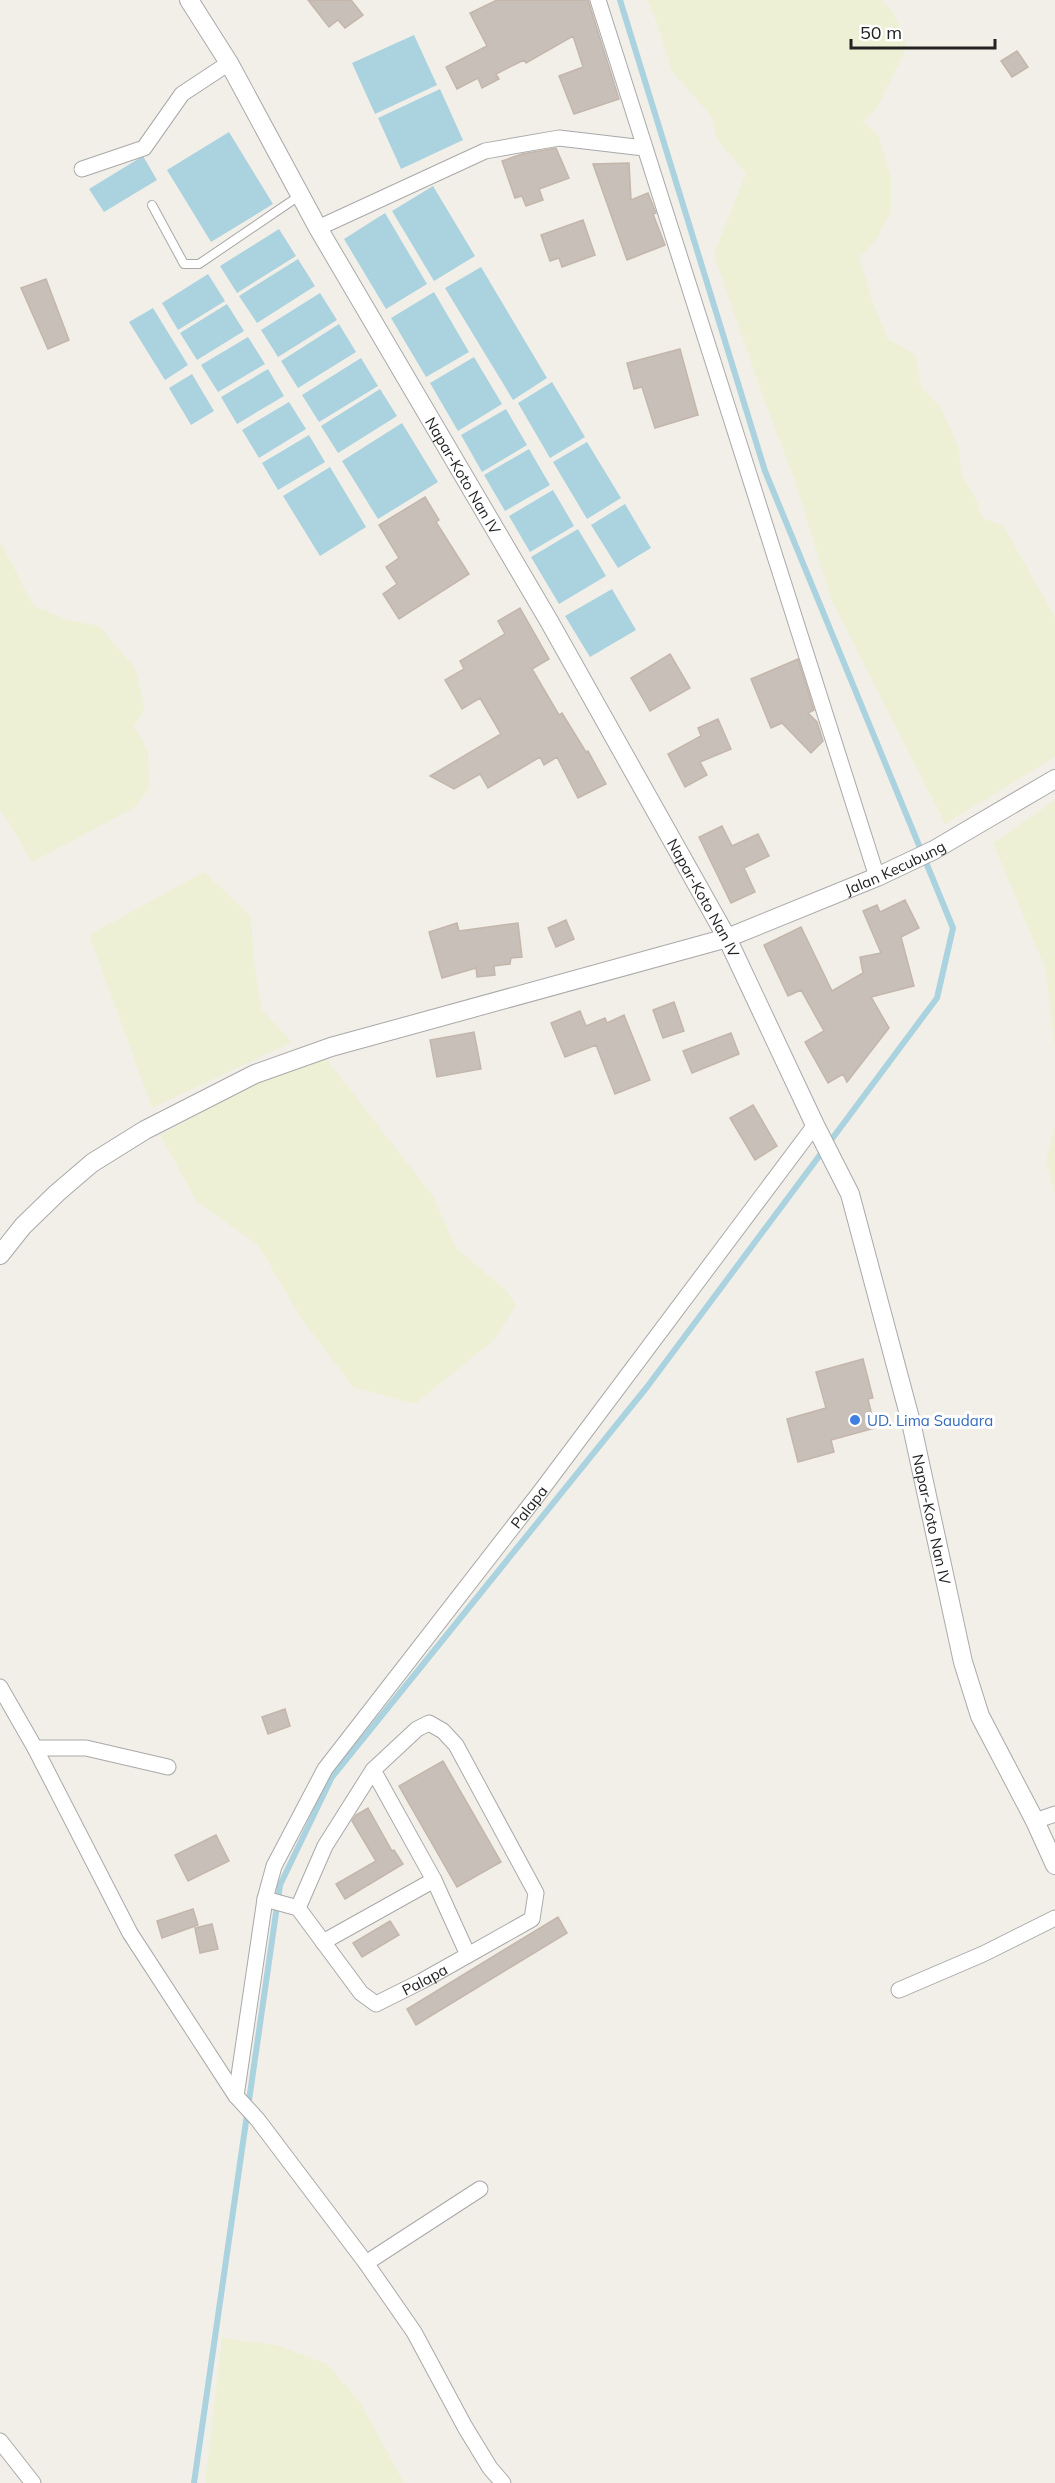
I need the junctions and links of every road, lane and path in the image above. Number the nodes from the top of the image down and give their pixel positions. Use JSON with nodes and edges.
{"nodes":[{"id":1,"x":189,"y":0,"type":"edge"},
{"id":2,"x":598,"y":0,"type":"edge"},
{"id":3,"x":229,"y":63,"type":"junction"},
{"id":4,"x":644,"y":148,"type":"junction"},
{"id":5,"x":82,"y":169,"type":"dead end"},
{"id":6,"x":300,"y":196,"type":"junction"},
{"id":7,"x":152,"y":205,"type":"dead end"},
{"id":8,"x":318,"y":228,"type":"junction"},
{"id":9,"x":1055,"y":780,"type":"edge"},
{"id":10,"x":877,"y":877,"type":"junction"},
{"id":11,"x":727,"y":938,"type":"junction"},
{"id":12,"x":816,"y":1128,"type":"junction"},
{"id":13,"x":0,"y":1255,"type":"edge"},
{"id":14,"x":0,"y":1687,"type":"edge"},
{"id":15,"x":35,"y":1748,"type":"junction"},
{"id":16,"x":168,"y":1767,"type":"dead end"},
{"id":17,"x":373,"y":1770,"type":"junction"},
{"id":18,"x":1055,"y":1814,"type":"edge"},
{"id":19,"x":1035,"y":1821,"type":"junction"},
{"id":20,"x":1055,"y":1865,"type":"edge"},
{"id":21,"x":434,"y":1880,"type":"junction"},
{"id":22,"x":281,"y":1903,"type":"junction"},
{"id":23,"x":1055,"y":1918,"type":"edge"},
{"id":24,"x":323,"y":1942,"type":"junction"},
{"id":25,"x":468,"y":1955,"type":"junction"},
{"id":26,"x":899,"y":1990,"type":"dead end"},
{"id":27,"x":238,"y":2098,"type":"junction"},
{"id":28,"x":480,"y":2189,"type":"dead end"},
{"id":29,"x":366,"y":2263,"type":"junction"},
{"id":30,"x":0,"y":2442,"type":"edge"},
{"id":31,"x":33,"y":2483,"type":"edge"},
{"id":32,"x":503,"y":2483,"type":"edge"}],
"edges":[{"from":1,"to":3,"type":"street","name":"Napar-Koto Nan IV"},
{"from":2,"to":4,"type":"street"},
{"from":3,"to":5,"type":"street"},
{"from":3,"to":6,"type":"street","name":"Napar-Koto Nan IV"},
{"from":4,"to":8,"type":"street"},
{"from":4,"to":10,"type":"street"},
{"from":6,"to":7,"type":"lane"},
{"from":6,"to":8,"type":"street","name":"Napar-Koto Nan IV"},
{"from":8,"to":11,"type":"street","name":"Napar-Koto Nan IV"},
{"from":9,"to":10,"type":"street","name":"Jalan Kecubung"},
{"from":10,"to":11,"type":"street","name":"Jalan Kecubung"},
{"from":11,"to":12,"type":"street","name":"Napar-Koto Nan IV"},
{"from":11,"to":13,"type":"street","name":"Jalan Kecubung"},
{"from":12,"to":19,"type":"street","name":"Napar-Koto Nan IV"},
{"from":12,"to":22,"type":"street","name":"Palapa"},
{"from":14,"to":15,"type":"street"},
{"from":15,"to":16,"type":"street"},
{"from":15,"to":27,"type":"street"},
{"from":17,"to":21,"type":"street"},
{"from":17,"to":22,"type":"street"},
{"from":17,"to":25,"type":"street","name":"Palapa"},
{"from":18,"to":19,"type":"street"},
{"from":19,"to":20,"type":"street","name":"Napar-Koto Nan IV"},
{"from":21,"to":24,"type":"street"},
{"from":21,"to":25,"type":"street"},
{"from":22,"to":24,"type":"street","name":"Palapa"},
{"from":22,"to":27,"type":"street","name":"Palapa"},
{"from":23,"to":26,"type":"street"},
{"from":24,"to":25,"type":"street","name":"Palapa"},
{"from":27,"to":29,"type":"street"},
{"from":28,"to":29,"type":"street"},
{"from":29,"to":32,"type":"street"},
{"from":30,"to":31,"type":"street"}]}
